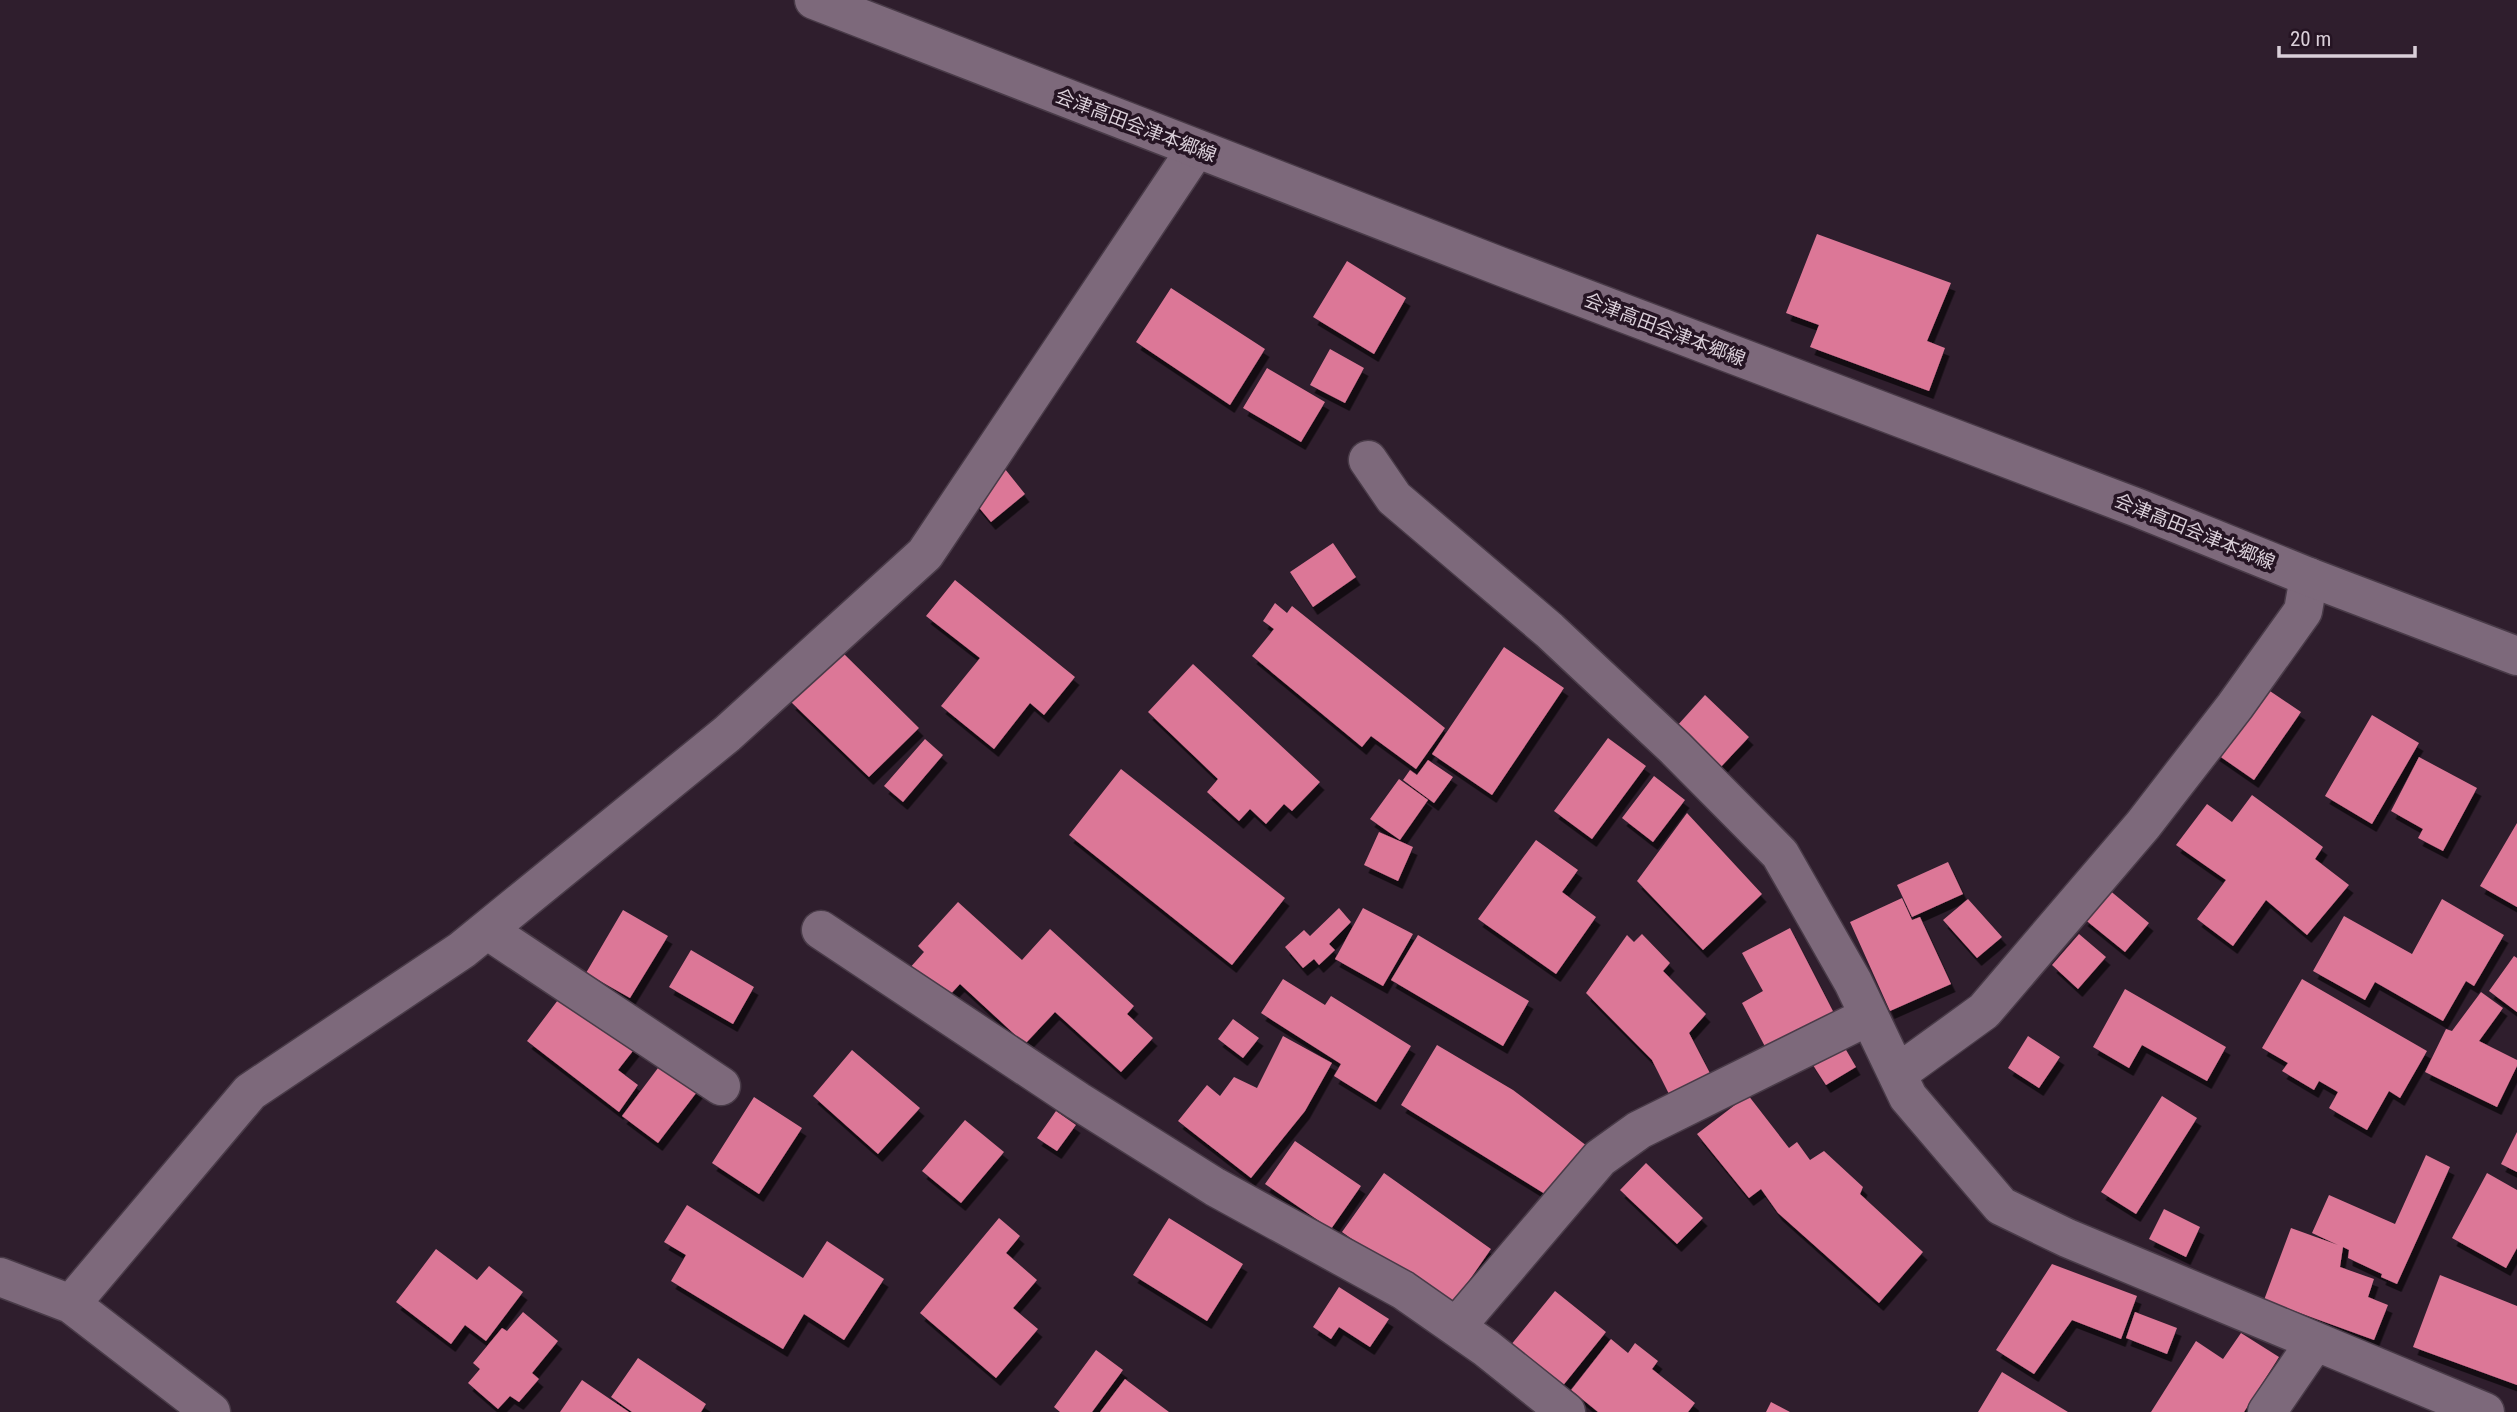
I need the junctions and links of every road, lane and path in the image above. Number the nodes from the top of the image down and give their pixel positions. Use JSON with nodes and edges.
{"nodes":[{"id":1,"x":814,"y":0,"type":"edge"},
{"id":2,"x":1196,"y":149,"type":"junction"},
{"id":3,"x":1368,"y":460,"type":"dead end"},
{"id":4,"x":2309,"y":577,"type":"junction"},
{"id":5,"x":2517,"y":656,"type":"edge"},
{"id":6,"x":487,"y":930,"type":"junction"},
{"id":7,"x":821,"y":930,"type":"dead end"},
{"id":8,"x":1869,"y":1016,"type":"junction"},
{"id":9,"x":1897,"y":1074,"type":"junction"},
{"id":10,"x":721,"y":1086,"type":"dead end"},
{"id":11,"x":0,"y":1277,"type":"edge"},
{"id":12,"x":71,"y":1304,"type":"junction"},
{"id":13,"x":1456,"y":1327,"type":"junction"},
{"id":14,"x":2315,"y":1342,"type":"junction"},
{"id":15,"x":211,"y":1412,"type":"edge"},
{"id":16,"x":1566,"y":1412,"type":"edge"},
{"id":17,"x":2267,"y":1412,"type":"edge"},
{"id":18,"x":2485,"y":1412,"type":"edge"}],
"edges":[{"from":1,"to":2,"type":"street","name":"会津高田会津本郷線"},
{"from":2,"to":4,"type":"street","name":"会津高田会津本郷線"},
{"from":2,"to":6,"type":"street"},
{"from":3,"to":8,"type":"street"},
{"from":4,"to":5,"type":"street","name":"会津高田会津本郷線"},
{"from":4,"to":9,"type":"street"},
{"from":6,"to":10,"type":"street"},
{"from":6,"to":12,"type":"street"},
{"from":7,"to":13,"type":"street"},
{"from":8,"to":9,"type":"street"},
{"from":8,"to":13,"type":"street"},
{"from":9,"to":14,"type":"street"},
{"from":11,"to":12,"type":"street"},
{"from":12,"to":15,"type":"street"},
{"from":13,"to":16,"type":"street"},
{"from":14,"to":17,"type":"street"},
{"from":14,"to":18,"type":"street"}]}
